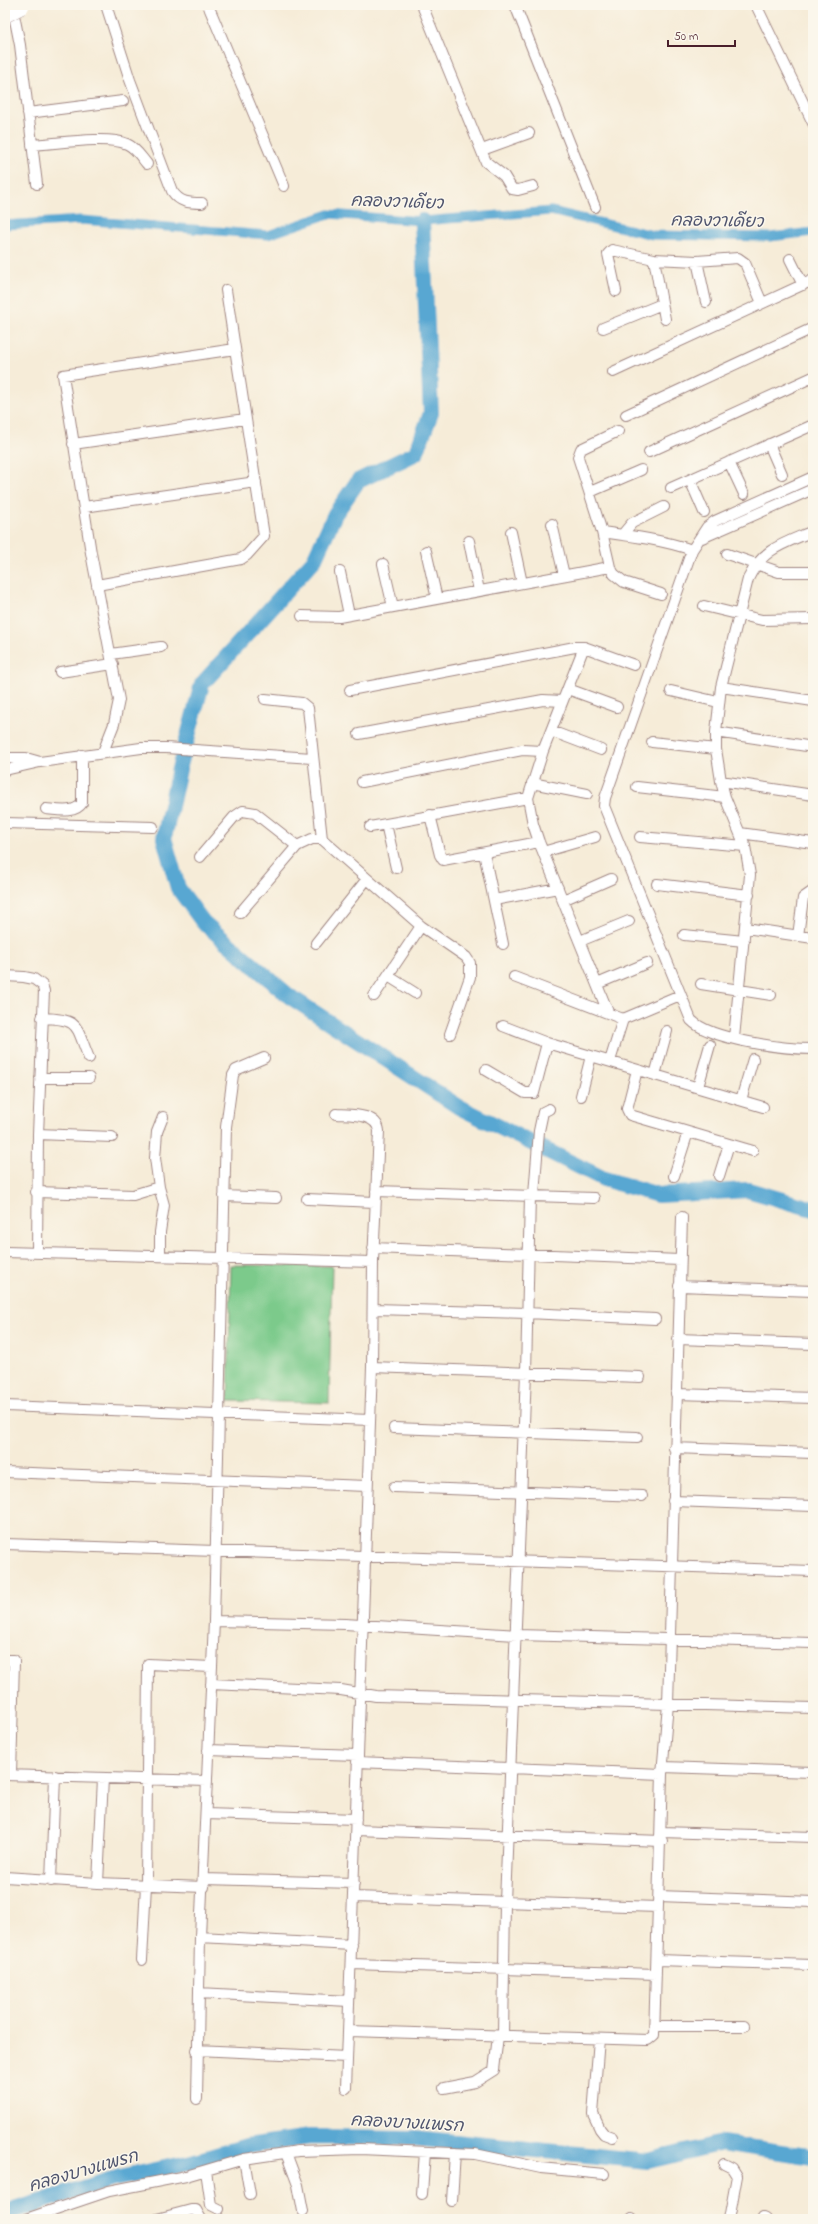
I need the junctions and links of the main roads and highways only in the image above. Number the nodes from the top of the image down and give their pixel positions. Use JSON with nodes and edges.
{"nodes":[{"id":1,"x":20,"y":5,"type":"edge"},
{"id":2,"x":5,"y":13,"type":"edge"}],
"edges":[{"from":1,"to":2,"type":"highway","bridge":true}]}
